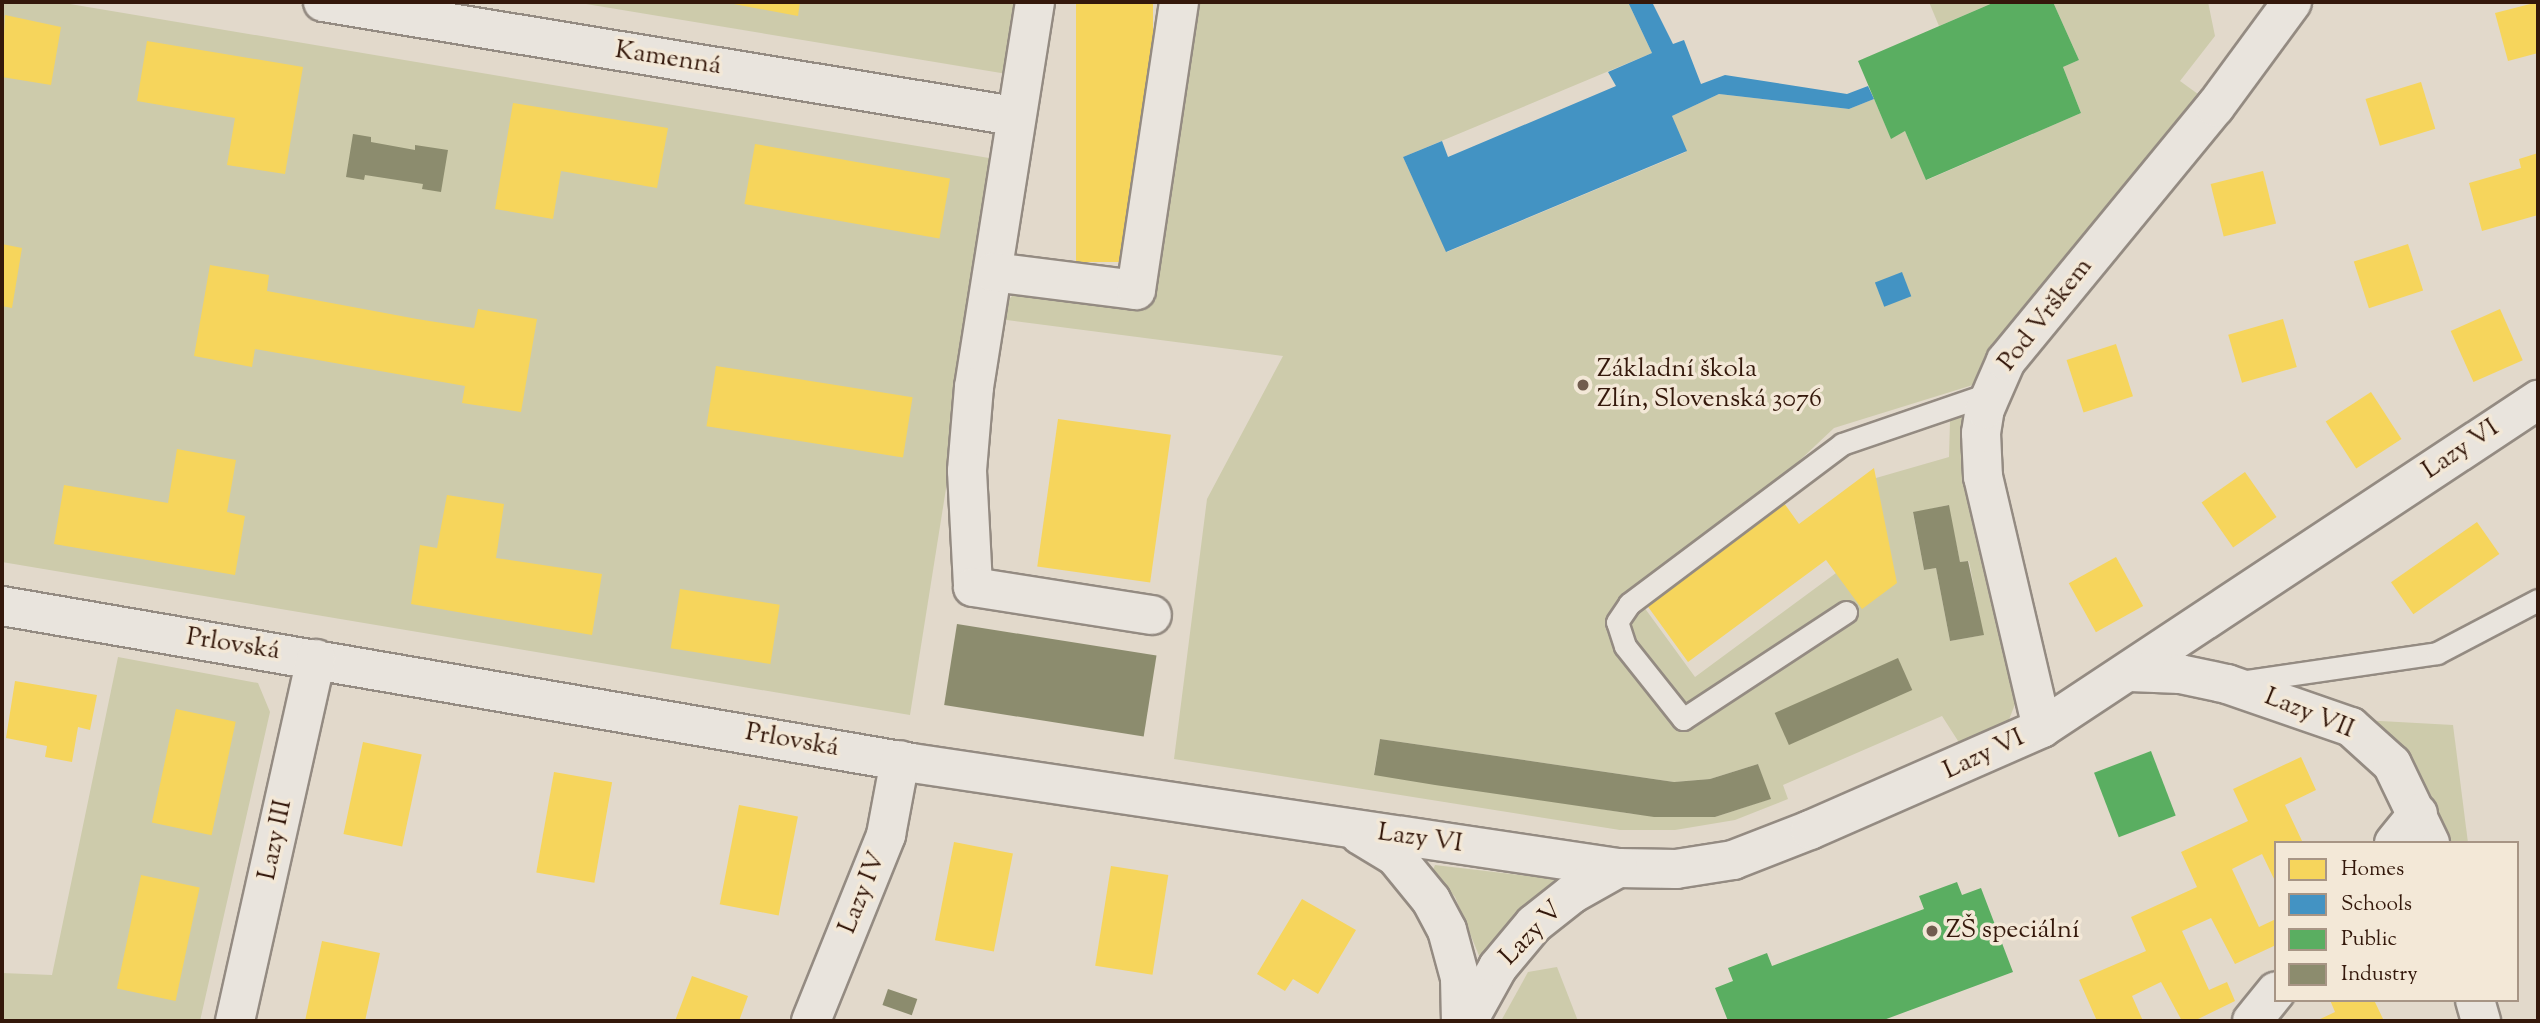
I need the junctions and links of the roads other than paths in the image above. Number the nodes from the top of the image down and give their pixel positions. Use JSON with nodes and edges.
{"nodes":[{"id":1,"x":323,"y":2,"type":"edge"},
{"id":2,"x":1035,"y":2,"type":"edge"},
{"id":3,"x":1179,"y":2,"type":"edge"},
{"id":4,"x":2292,"y":2,"type":"edge"},
{"id":5,"x":1014,"y":116,"type":"junction"},
{"id":6,"x":993,"y":272,"type":"junction"},
{"id":7,"x":1991,"y":393,"type":"junction"},
{"id":8,"x":2538,"y":400,"type":"edge"},
{"id":9,"x":2538,"y":600,"type":"edge"},
{"id":10,"x":2,"y":606,"type":"edge"},
{"id":11,"x":1846,"y":612,"type":"dead end"},
{"id":12,"x":1152,"y":615,"type":"dead end"},
{"id":13,"x":316,"y":659,"type":"junction"},
{"id":14,"x":2130,"y":672,"type":"junction"},
{"id":15,"x":2227,"y":684,"type":"junction"},
{"id":16,"x":2042,"y":729,"type":"junction"},
{"id":17,"x":900,"y":760,"type":"junction"},
{"id":18,"x":2424,"y":828,"type":"edge"},
{"id":19,"x":1349,"y":829,"type":"junction"},
{"id":20,"x":2398,"y":841,"type":"edge"},
{"id":21,"x":1618,"y":868,"type":"junction"},
{"id":22,"x":2274,"y":994,"type":"edge"},
{"id":23,"x":2476,"y":1002,"type":"edge"},
{"id":24,"x":236,"y":1021,"type":"edge"},
{"id":25,"x":811,"y":1021,"type":"edge"},
{"id":26,"x":1461,"y":1021,"type":"edge"},
{"id":27,"x":1468,"y":1021,"type":"edge"},
{"id":28,"x":2252,"y":1021,"type":"edge"},
{"id":29,"x":2481,"y":1021,"type":"edge"}],
"edges":[{"from":1,"to":5,"type":"street","name":"Kamenná"},
{"from":2,"to":5,"type":"street"},
{"from":3,"to":6,"type":"street"},
{"from":4,"to":7,"type":"street","name":"Pod Vrškem"},
{"from":5,"to":6,"type":"street"},
{"from":6,"to":12,"type":"street"},
{"from":7,"to":11,"type":"lane"},
{"from":7,"to":16,"type":"street","name":"Pod Vrškem"},
{"from":8,"to":14,"type":"street","name":"Lazy VI"},
{"from":9,"to":15,"type":"lane"},
{"from":10,"to":13,"type":"street","name":"Prlovská"},
{"from":13,"to":17,"type":"street","name":"Prlovská"},
{"from":13,"to":24,"type":"street","name":"Lazy III"},
{"from":14,"to":15,"type":"street","name":"Lazy VII"},
{"from":14,"to":16,"type":"street","name":"Lazy VI"},
{"from":15,"to":18,"type":"street","name":"Lazy VII"},
{"from":16,"to":21,"type":"street","name":"Lazy VI"},
{"from":17,"to":19,"type":"street","name":"Prlovská"},
{"from":17,"to":25,"type":"street","name":"Lazy IV"},
{"from":18,"to":20,"type":"street"},
{"from":19,"to":21,"type":"street","name":"Lazy VI"},
{"from":19,"to":26,"type":"street","name":"Prlovská"},
{"from":21,"to":27,"type":"street","name":"Lazy V"},
{"from":22,"to":28,"type":"street"},
{"from":23,"to":29,"type":"street"}]}
